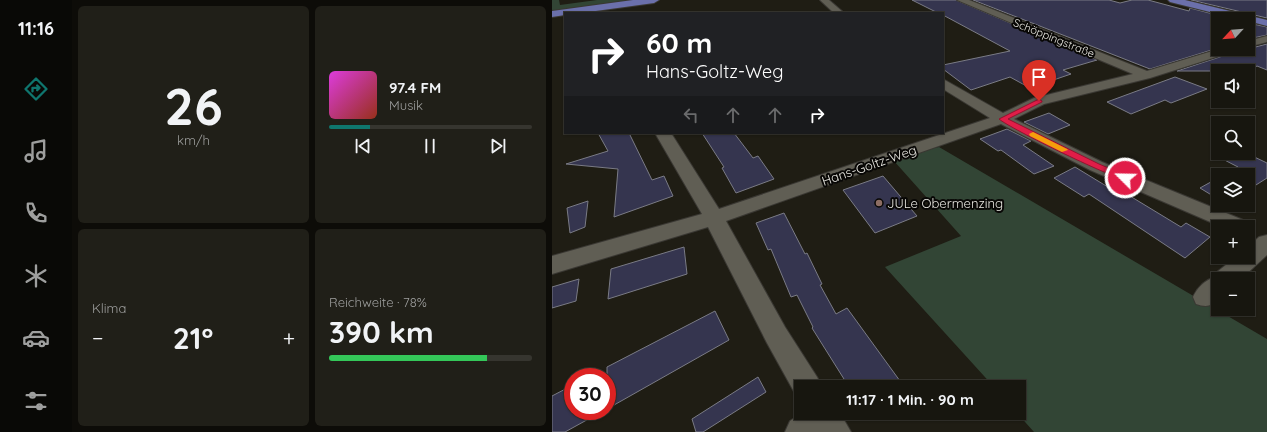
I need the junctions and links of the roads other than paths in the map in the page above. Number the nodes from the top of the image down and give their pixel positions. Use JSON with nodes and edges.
{"nodes":[{"id":1,"x":654,"y":0,"type":"edge"},
{"id":2,"x":824,"y":0,"type":"edge"},
{"id":3,"x":961,"y":0,"type":"edge"},
{"id":4,"x":1173,"y":0,"type":"edge"},
{"id":5,"x":571,"y":12,"type":"edge"},
{"id":6,"x":838,"y":12,"type":"edge"},
{"id":7,"x":564,"y":13,"type":"edge"},
{"id":8,"x":552,"y":14,"type":"edge"},
{"id":9,"x":1267,"y":23,"type":"edge"},
{"id":10,"x":1267,"y":38,"type":"edge"},
{"id":11,"x":1255,"y":42,"type":"edge"},
{"id":12,"x":1211,"y":55,"type":"edge"},
{"id":13,"x":1146,"y":75,"type":"junction"},
{"id":14,"x":944,"y":83,"type":"edge"},
{"id":15,"x":1002,"y":119,"type":"junction"},
{"id":16,"x":664,"y":134,"type":"edge"},
{"id":17,"x":714,"y":218,"type":"junction"},
{"id":18,"x":1224,"y":220,"type":"edge"},
{"id":19,"x":1255,"y":233,"type":"edge"},
{"id":20,"x":1267,"y":238,"type":"edge"},
{"id":21,"x":1267,"y":243,"type":"edge"},
{"id":22,"x":552,"y":265,"type":"edge"},
{"id":23,"x":1233,"y":272,"type":"edge"},
{"id":24,"x":803,"y":380,"type":"edge"}],
"edges":[{"from":1,"to":5,"type":"main road"},
{"from":2,"to":6,"type":"street"},
{"from":3,"to":13,"type":"street","name":"Schöppingstraße"},
{"from":4,"to":9,"type":"main road"},
{"from":7,"to":8,"type":"main road"},
{"from":10,"to":11,"type":"street"},
{"from":12,"to":13,"type":"street","name":"Hans-Goltz-Weg"},
{"from":13,"to":15,"type":"street","name":"Hans-Goltz-Weg"},
{"from":14,"to":15,"type":"street"},
{"from":15,"to":17,"type":"street","name":"Hans-Goltz-Weg"},
{"from":15,"to":18,"type":"street"},
{"from":16,"to":17,"type":"street"},
{"from":17,"to":22,"type":"street","name":"Hans-Goltz-Weg"},
{"from":17,"to":24,"type":"street"},
{"from":19,"to":20,"type":"street"},
{"from":21,"to":23,"type":"street"}]}
